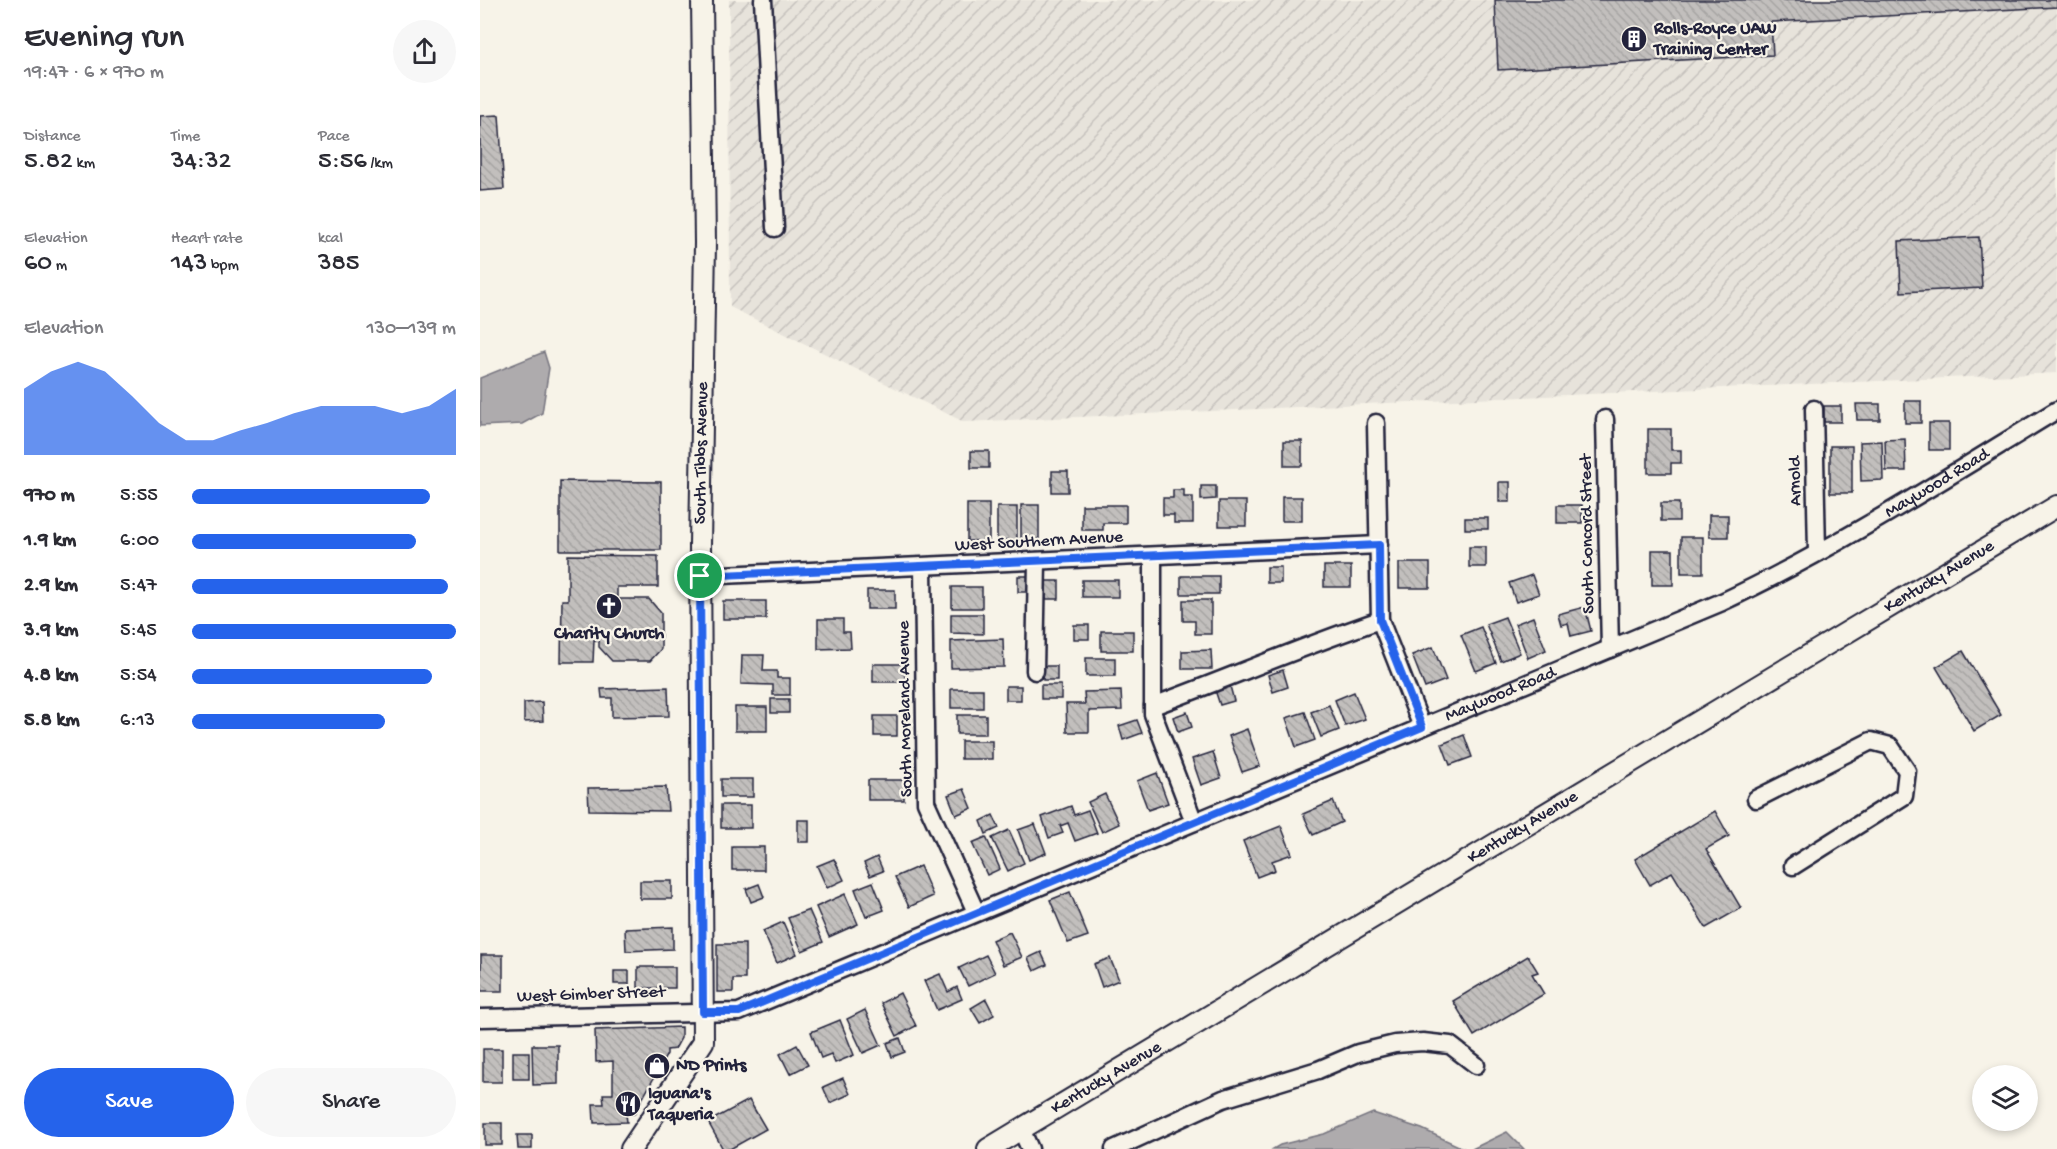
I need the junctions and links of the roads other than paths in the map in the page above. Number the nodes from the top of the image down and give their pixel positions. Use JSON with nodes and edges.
{"nodes":[{"id":1,"x":702,"y":0,"type":"edge"},
{"id":2,"x":763,"y":0,"type":"edge"},
{"id":3,"x":775,"y":228,"type":"dead end"},
{"id":4,"x":1814,"y":409,"type":"dead end"},
{"id":5,"x":2057,"y":410,"type":"edge"},
{"id":6,"x":1605,"y":419,"type":"dead end"},
{"id":7,"x":1376,"y":423,"type":"dead end"},
{"id":8,"x":2057,"y":506,"type":"edge"},
{"id":9,"x":1379,"y":545,"type":"junction"},
{"id":10,"x":1818,"y":552,"type":"junction"},
{"id":11,"x":1153,"y":556,"type":"junction"},
{"id":12,"x":1036,"y":561,"type":"junction"},
{"id":13,"x":923,"y":567,"type":"junction"},
{"id":14,"x":700,"y":576,"type":"junction"},
{"id":15,"x":1380,"y":620,"type":"junction"},
{"id":16,"x":1610,"y":649,"type":"junction"},
{"id":17,"x":1035,"y":671,"type":"dead end"},
{"id":18,"x":1153,"y":706,"type":"junction"},
{"id":19,"x":1422,"y":727,"type":"junction"},
{"id":20,"x":1756,"y":799,"type":"dead end"},
{"id":21,"x":1194,"y":822,"type":"junction"},
{"id":22,"x":1793,"y":866,"type":"dead end"},
{"id":23,"x":976,"y":912,"type":"junction"},
{"id":24,"x":703,"y":1012,"type":"junction"},
{"id":25,"x":480,"y":1018,"type":"edge"},
{"id":26,"x":1476,"y":1065,"type":"dead end"},
{"id":27,"x":1021,"y":1129,"type":"junction"},
{"id":28,"x":631,"y":1149,"type":"edge"},
{"id":29,"x":988,"y":1149,"type":"edge"},
{"id":30,"x":1030,"y":1149,"type":"edge"},
{"id":31,"x":1114,"y":1149,"type":"edge"}],
"edges":[{"from":1,"to":14,"type":"main road","name":"South Tibbs Avenue"},
{"from":2,"to":3,"type":"street"},
{"from":4,"to":10,"type":"street","name":"Arnold"},
{"from":5,"to":10,"type":"street","name":"Maywood Road"},
{"from":6,"to":16,"type":"street","name":"South Concord Street"},
{"from":7,"to":9,"type":"street"},
{"from":8,"to":27,"type":"main road","name":"Kentucky Avenue"},
{"from":9,"to":11,"type":"street","name":"West Southern Avenue"},
{"from":9,"to":15,"type":"street"},
{"from":10,"to":16,"type":"street","name":"Maywood Road"},
{"from":11,"to":12,"type":"street","name":"West Southern Avenue"},
{"from":11,"to":18,"type":"street"},
{"from":12,"to":13,"type":"street","name":"West Southern Avenue"},
{"from":12,"to":17,"type":"street"},
{"from":13,"to":14,"type":"street","name":"West Southern Avenue"},
{"from":13,"to":23,"type":"street","name":"South Moreland Avenue"},
{"from":14,"to":24,"type":"main road","name":"South Tibbs Avenue"},
{"from":15,"to":18,"type":"street"},
{"from":15,"to":19,"type":"street"},
{"from":16,"to":19,"type":"street","name":"Maywood Road"},
{"from":18,"to":21,"type":"street"},
{"from":19,"to":21,"type":"street","name":"Maywood Road"},
{"from":20,"to":22,"type":"street"},
{"from":21,"to":23,"type":"street","name":"Maywood Road"},
{"from":23,"to":24,"type":"street","name":"Maywood Road"},
{"from":24,"to":25,"type":"street","name":"West Gimber Street"},
{"from":24,"to":28,"type":"main road"},
{"from":26,"to":31,"type":"street"},
{"from":27,"to":29,"type":"main road","name":"Kentucky Avenue"},
{"from":27,"to":30,"type":"street"}]}
